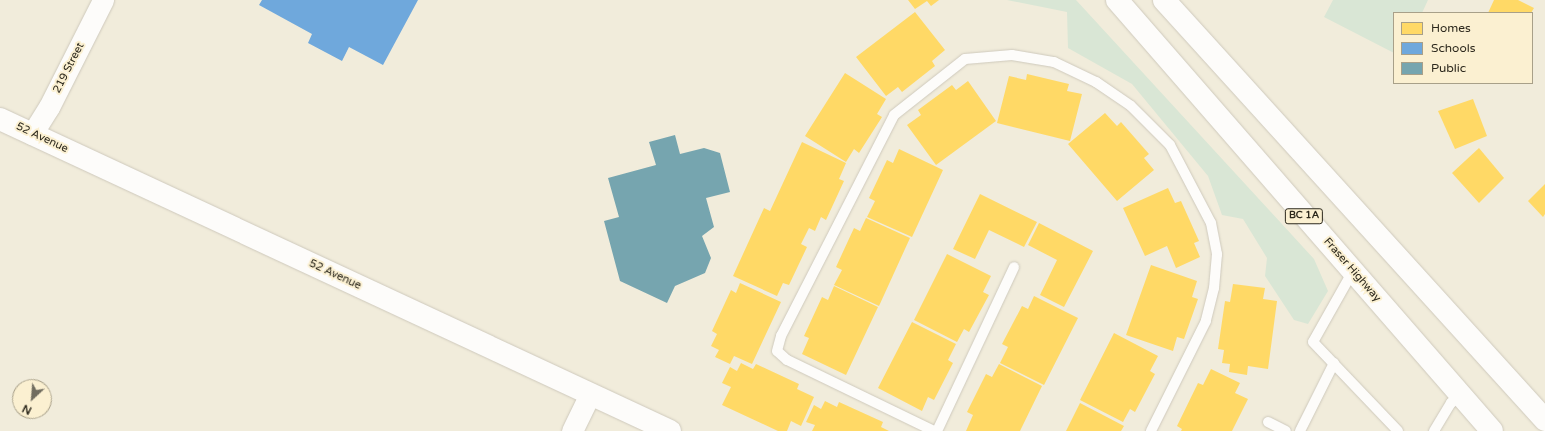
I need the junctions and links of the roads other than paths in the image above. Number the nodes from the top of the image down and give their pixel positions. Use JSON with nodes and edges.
{"nodes":[{"id":1,"x":103,"y":0,"type":"edge"},
{"id":2,"x":1117,"y":0,"type":"edge"},
{"id":3,"x":1164,"y":0,"type":"edge"},
{"id":4,"x":0,"y":119,"type":"edge"},
{"id":5,"x":32,"y":134,"type":"junction"},
{"id":6,"x":1014,"y":267,"type":"dead end"},
{"id":7,"x":1353,"y":272,"type":"junction"},
{"id":8,"x":1334,"y":363,"type":"junction"},
{"id":9,"x":590,"y":394,"type":"junction"},
{"id":10,"x":1461,"y":395,"type":"junction"},
{"id":11,"x":1545,"y":420,"type":"edge"},
{"id":12,"x":1268,"y":422,"type":"dead end"},
{"id":13,"x":1388,"y":427,"type":"edge"},
{"id":14,"x":572,"y":431,"type":"edge"},
{"id":15,"x":670,"y":431,"type":"edge"},
{"id":16,"x":934,"y":431,"type":"edge"},
{"id":17,"x":937,"y":431,"type":"edge"},
{"id":18,"x":1151,"y":431,"type":"edge"},
{"id":19,"x":1286,"y":431,"type":"edge"},
{"id":20,"x":1300,"y":431,"type":"edge"},
{"id":21,"x":1398,"y":431,"type":"edge"},
{"id":22,"x":1434,"y":431,"type":"edge"},
{"id":23,"x":1492,"y":431,"type":"edge"}],
"edges":[{"from":1,"to":5,"type":"street","name":"219 Street"},
{"from":2,"to":7,"type":"main road","name":"Fraser Highway","number":"BC 1A"},
{"from":3,"to":11,"type":"main road"},
{"from":4,"to":5,"type":"main road","name":"52 Avenue"},
{"from":5,"to":9,"type":"main road","name":"52 Avenue"},
{"from":6,"to":17,"type":"lane"},
{"from":7,"to":8,"type":"lane"},
{"from":7,"to":10,"type":"main road","name":"Fraser Highway","number":"BC 1A"},
{"from":8,"to":13,"type":"lane"},
{"from":8,"to":20,"type":"lane"},
{"from":9,"to":14,"type":"street"},
{"from":9,"to":15,"type":"main road","name":"52 Avenue"},
{"from":10,"to":22,"type":"lane"},
{"from":10,"to":23,"type":"main road","name":"Fraser Highway","number":"BC 1A"},
{"from":12,"to":19,"type":"lane"},
{"from":13,"to":21,"type":"lane"},
{"from":16,"to":18,"type":"lane"}]}
